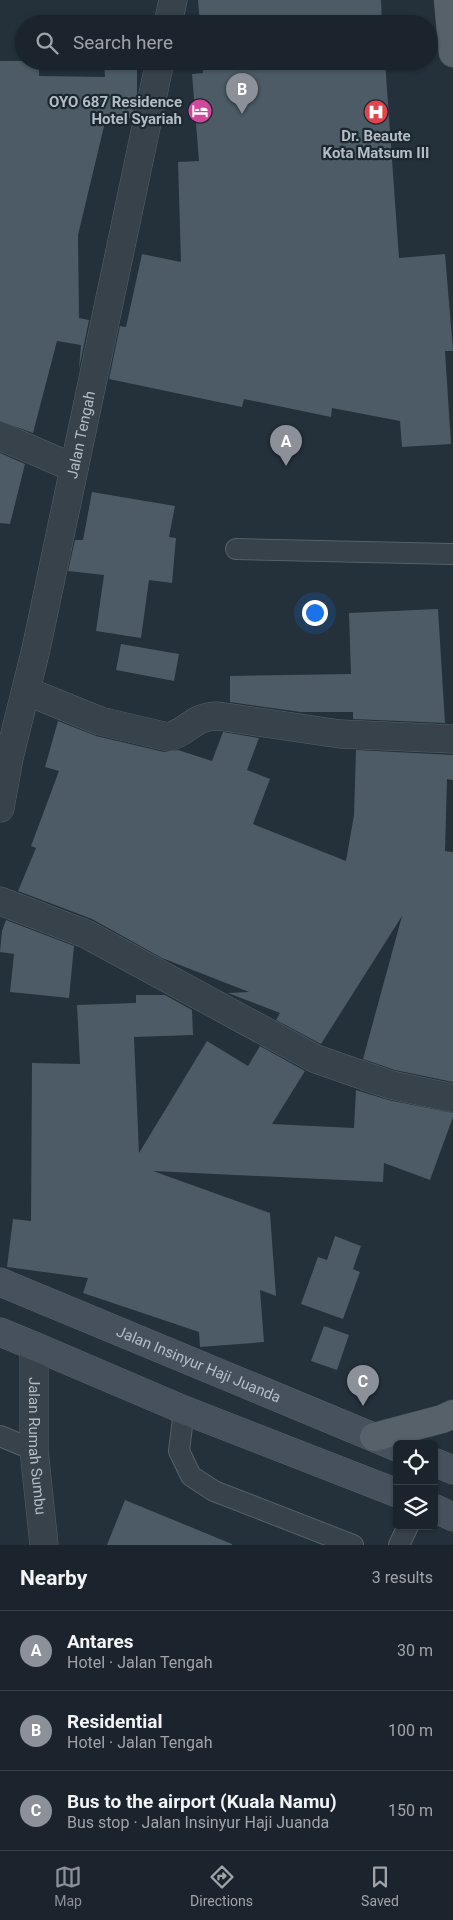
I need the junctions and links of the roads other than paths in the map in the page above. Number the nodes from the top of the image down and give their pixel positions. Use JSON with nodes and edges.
{"nodes":[{"id":1,"x":173,"y":0,"type":"edge"},
{"id":2,"x":448,"y":0,"type":"edge"},
{"id":3,"x":170,"y":15,"type":"edge"},
{"id":4,"x":453,"y":54,"type":"edge"},
{"id":5,"x":158,"y":70,"type":"edge"},
{"id":6,"x":0,"y":436,"type":"edge"},
{"id":7,"x":74,"y":468,"type":"junction"},
{"id":8,"x":236,"y":549,"type":"dead end"},
{"id":9,"x":453,"y":554,"type":"edge"},
{"id":10,"x":26,"y":691,"type":"junction"},
{"id":11,"x":453,"y":739,"type":"edge"},
{"id":12,"x":0,"y":808,"type":"edge"},
{"id":13,"x":0,"y":901,"type":"edge"},
{"id":14,"x":453,"y":1098,"type":"edge"},
{"id":15,"x":0,"y":1282,"type":"edge"},
{"id":16,"x":0,"y":1332,"type":"edge"},
{"id":17,"x":34,"y":1346,"type":"junction"},
{"id":18,"x":184,"y":1410,"type":"junction"},
{"id":19,"x":453,"y":1414,"type":"edge"},
{"id":20,"x":0,"y":1436,"type":"edge"},
{"id":21,"x":385,"y":1442,"type":"edge"},
{"id":22,"x":34,"y":1450,"type":"junction"},
{"id":23,"x":438,"y":1464,"type":"edge"},
{"id":24,"x":453,"y":1470,"type":"edge"},
{"id":25,"x":393,"y":1491,"type":"edge"},
{"id":26,"x":438,"y":1510,"type":"edge"},
{"id":27,"x":453,"y":1516,"type":"edge"},
{"id":28,"x":406,"y":1530,"type":"edge"},
{"id":29,"x":44,"y":1545,"type":"edge"},
{"id":30,"x":353,"y":1545,"type":"edge"},
{"id":31,"x":399,"y":1545,"type":"edge"}],
"edges":[{"from":1,"to":3,"type":"street"},
{"from":2,"to":4,"type":"main road"},
{"from":5,"to":7,"type":"street","name":"Jalan Tengah"},
{"from":6,"to":7,"type":"street"},
{"from":7,"to":10,"type":"street","name":"Jalan Tengah"},
{"from":8,"to":9,"type":"lane"},
{"from":10,"to":11,"type":"street"},
{"from":10,"to":12,"type":"street","name":"Jalan Tengah"},
{"from":13,"to":14,"type":"street"},
{"from":15,"to":21,"type":"main road","name":"Jalan Insinyur Haji Juanda"},
{"from":16,"to":17,"type":"main road"},
{"from":17,"to":18,"type":"main road"},
{"from":17,"to":22,"type":"street","name":"Jalan Rumah Sumbu"},
{"from":18,"to":25,"type":"main road"},
{"from":18,"to":30,"type":"lane"},
{"from":19,"to":21,"type":"main road"},
{"from":20,"to":22,"type":"lane"},
{"from":22,"to":29,"type":"street","name":"Jalan Rumah Sumbu"},
{"from":23,"to":24,"type":"main road"},
{"from":26,"to":27,"type":"main road"},
{"from":28,"to":31,"type":"lane"}]}
